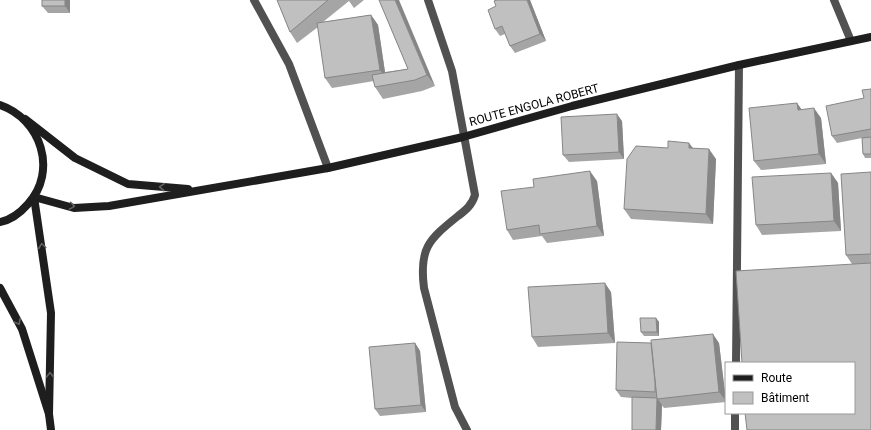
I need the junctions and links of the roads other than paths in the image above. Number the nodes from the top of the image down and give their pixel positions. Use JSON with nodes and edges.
{"nodes":[{"id":1,"x":254,"y":0,"type":"edge"},
{"id":2,"x":428,"y":0,"type":"edge"},
{"id":3,"x":834,"y":0,"type":"edge"},
{"id":4,"x":871,"y":37,"type":"edge"},
{"id":5,"x":851,"y":41,"type":"junction"},
{"id":6,"x":739,"y":65,"type":"junction"},
{"id":7,"x":0,"y":105,"type":"edge"},
{"id":8,"x":25,"y":119,"type":"junction"},
{"id":9,"x":463,"y":137,"type":"junction"},
{"id":10,"x":328,"y":168,"type":"junction"},
{"id":11,"x":201,"y":190,"type":"junction"},
{"id":12,"x":34,"y":197,"type":"junction"},
{"id":13,"x":0,"y":222,"type":"edge"},
{"id":14,"x":0,"y":288,"type":"edge"},
{"id":15,"x":736,"y":362,"type":"edge"},
{"id":16,"x":49,"y":414,"type":"junction"},
{"id":17,"x":735,"y":414,"type":"edge"},
{"id":18,"x":51,"y":430,"type":"edge"},
{"id":19,"x":467,"y":430,"type":"edge"},
{"id":20,"x":735,"y":430,"type":"edge"}],
"edges":[{"from":1,"to":10,"type":"street"},
{"from":2,"to":9,"type":"street"},
{"from":3,"to":5,"type":"street"},
{"from":4,"to":5,"type":"street","name":"ROUTE ENGOLA ROBERT"},
{"from":5,"to":6,"type":"street","name":"ROUTE ENGOLA ROBERT"},
{"from":6,"to":9,"type":"street","name":"ROUTE ENGOLA ROBERT"},
{"from":6,"to":15,"type":"street"},
{"from":7,"to":8,"type":"street"},
{"from":11,"to":8,"type":"street","name":"ROUTE ENGOLA ROBERT","one_way":true},
{"from":8,"to":12,"type":"street"},
{"from":9,"to":10,"type":"street","name":"ROUTE ENGOLA ROBERT"},
{"from":9,"to":19,"type":"street"},
{"from":10,"to":11,"type":"street","name":"ROUTE ENGOLA ROBERT"},
{"from":12,"to":11,"type":"street","name":"ROUTE ENGOLA ROBERT","one_way":true},
{"from":12,"to":13,"type":"street"},
{"from":16,"to":12,"type":"street","one_way":true},
{"from":14,"to":16,"type":"street","one_way":true},
{"from":16,"to":18,"type":"street"},
{"from":17,"to":20,"type":"street"}]}
